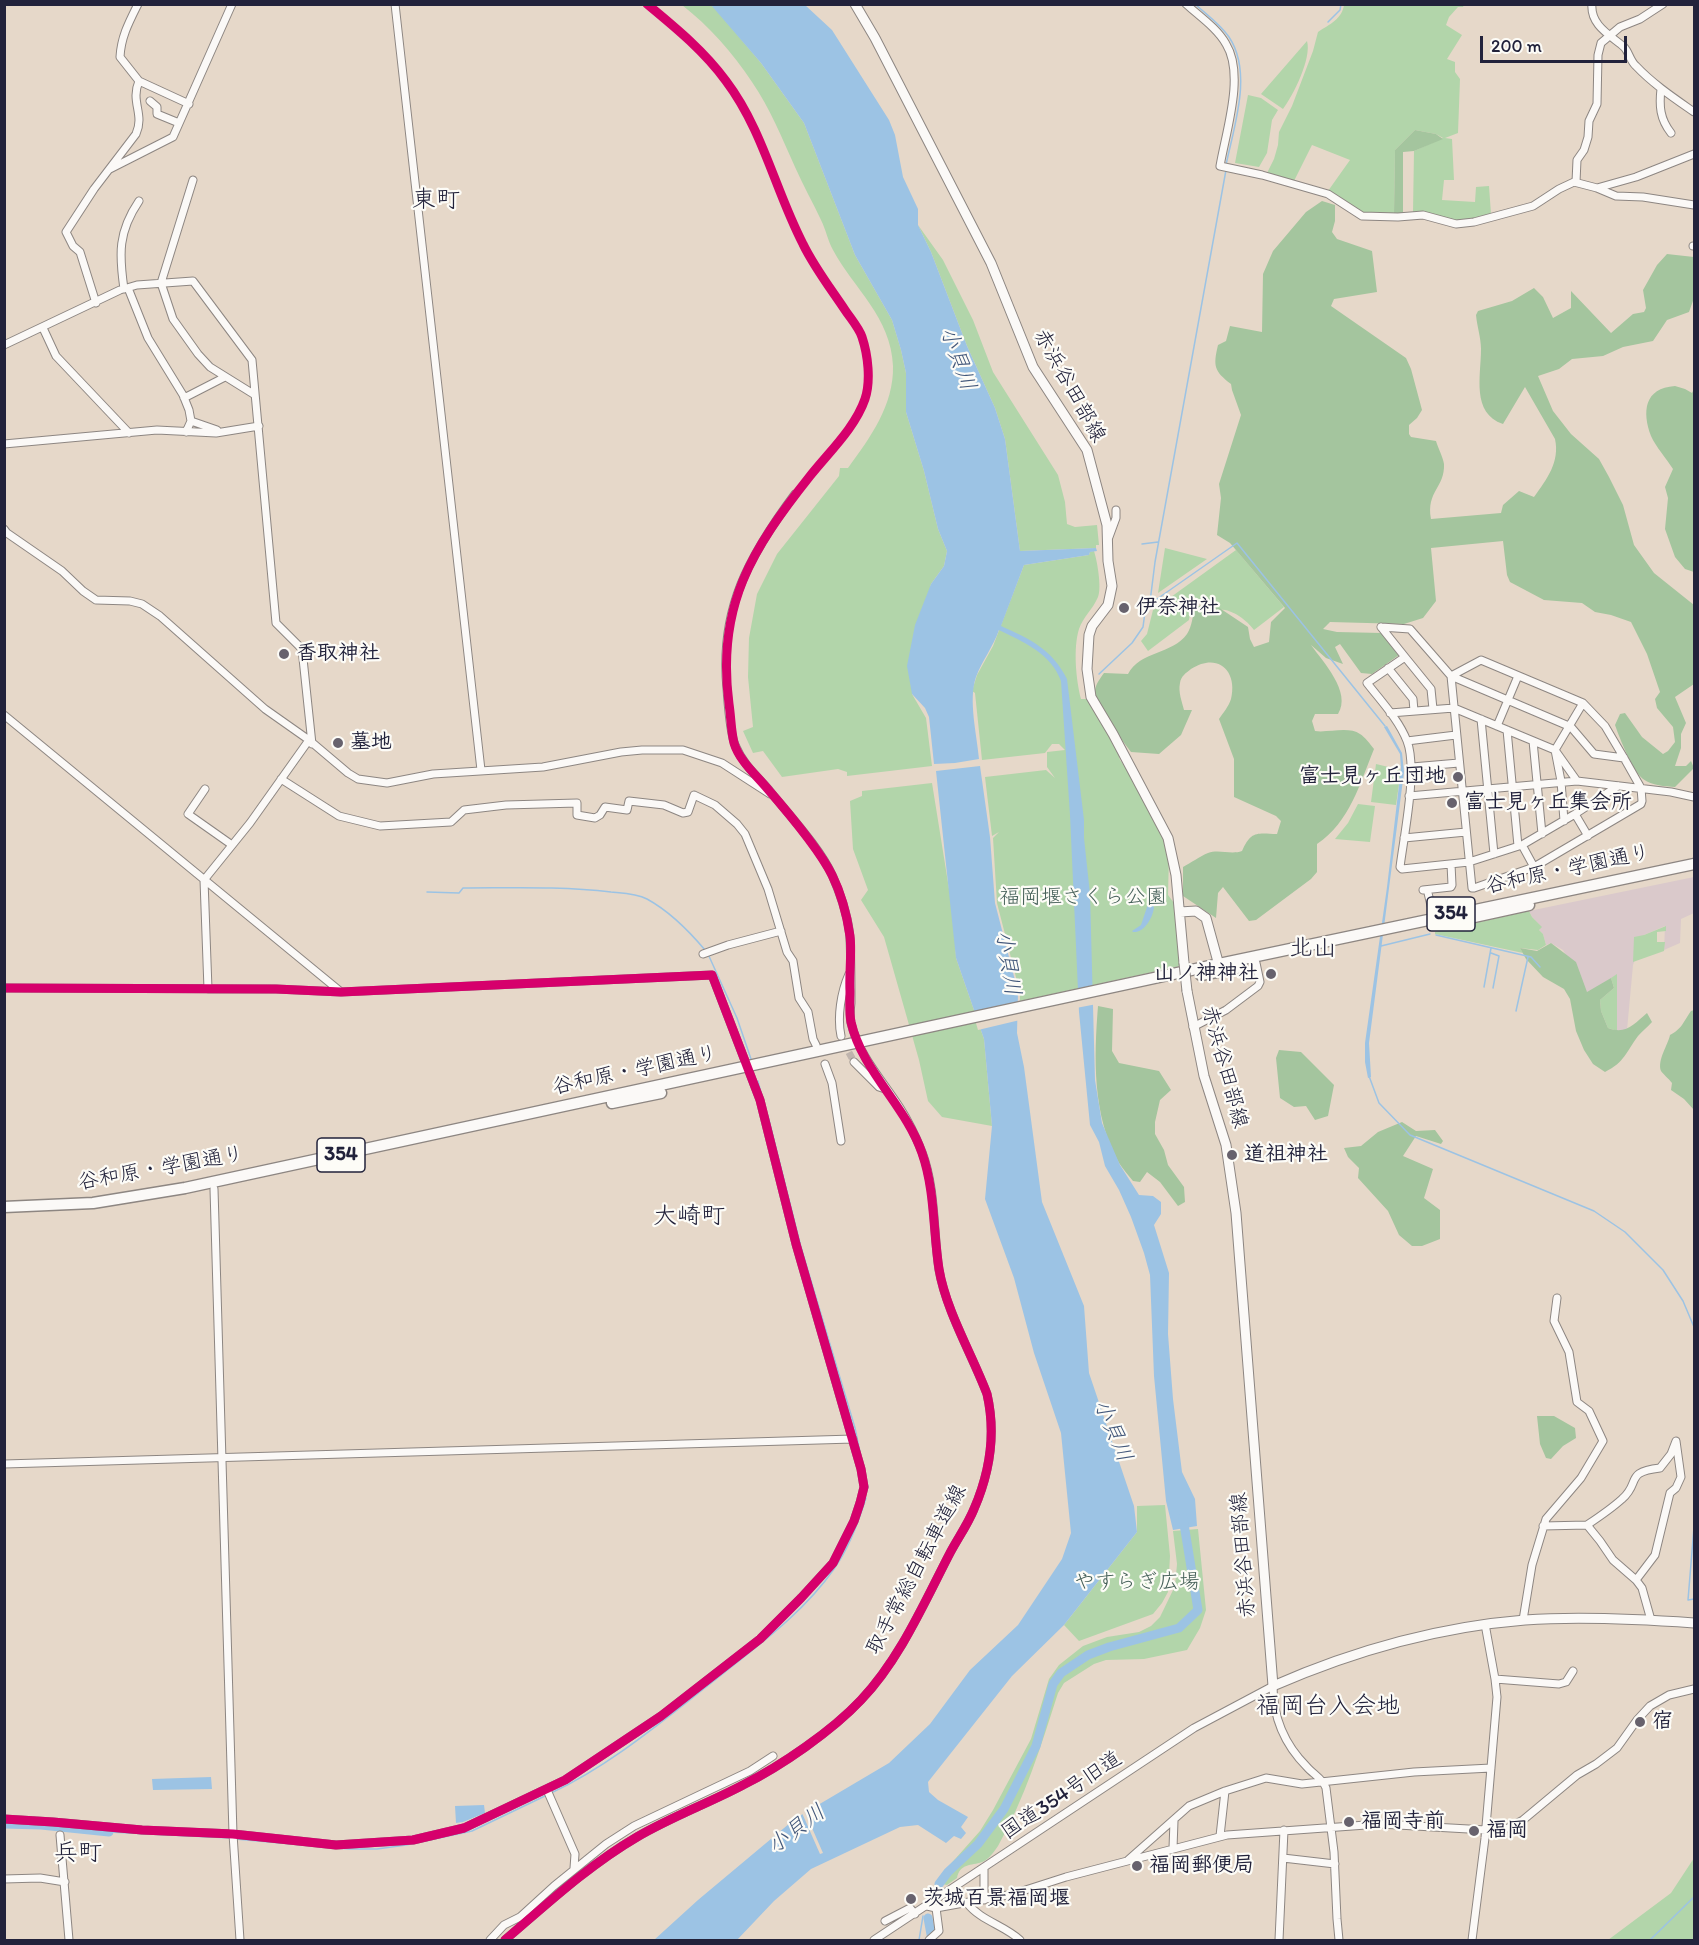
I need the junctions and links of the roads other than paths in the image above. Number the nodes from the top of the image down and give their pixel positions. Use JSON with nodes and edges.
{"nodes":[{"id":1,"x":138,"y":4,"type":"edge"},
{"id":2,"x":232,"y":4,"type":"edge"},
{"id":3,"x":394,"y":4,"type":"edge"},
{"id":4,"x":855,"y":4,"type":"edge"},
{"id":5,"x":1186,"y":4,"type":"edge"},
{"id":6,"x":1592,"y":4,"type":"edge"},
{"id":7,"x":1663,"y":4,"type":"edge"},
{"id":8,"x":1609,"y":35,"type":"junction"},
{"id":9,"x":140,"y":81,"type":"junction"},
{"id":10,"x":1661,"y":89,"type":"junction"},
{"id":11,"x":150,"y":101,"type":"dead end"},
{"id":12,"x":189,"y":104,"type":"junction"},
{"id":13,"x":1695,"y":112,"type":"edge"},
{"id":14,"x":179,"y":123,"type":"junction"},
{"id":15,"x":1671,"y":133,"type":"dead end"},
{"id":16,"x":1695,"y":154,"type":"edge"},
{"id":17,"x":108,"y":171,"type":"junction"},
{"id":18,"x":193,"y":180,"type":"dead end"},
{"id":19,"x":1576,"y":182,"type":"junction"},
{"id":20,"x":1597,"y":188,"type":"junction"},
{"id":21,"x":139,"y":201,"type":"dead end"},
{"id":22,"x":1695,"y":205,"type":"edge"},
{"id":23,"x":161,"y":283,"type":"junction"},
{"id":24,"x":126,"y":288,"type":"junction"},
{"id":25,"x":96,"y":303,"type":"junction"},
{"id":26,"x":43,"y":328,"type":"junction"},
{"id":27,"x":4,"y":345,"type":"edge"},
{"id":28,"x":225,"y":377,"type":"junction"},
{"id":29,"x":255,"y":395,"type":"junction"},
{"id":30,"x":184,"y":398,"type":"junction"},
{"id":31,"x":191,"y":421,"type":"junction"},
{"id":32,"x":259,"y":426,"type":"junction"},
{"id":33,"x":186,"y":432,"type":"junction"},
{"id":34,"x":221,"y":432,"type":"junction"},
{"id":35,"x":129,"y":433,"type":"junction"},
{"id":36,"x":4,"y":444,"type":"edge"},
{"id":37,"x":795,"y":494,"type":"dead end"},
{"id":38,"x":1116,"y":510,"type":"dead end"},
{"id":39,"x":5,"y":532,"type":"edge"},
{"id":40,"x":1108,"y":540,"type":"junction"},
{"id":41,"x":1405,"y":657,"type":"junction"},
{"id":42,"x":1388,"y":668,"type":"junction"},
{"id":43,"x":1451,"y":676,"type":"junction"},
{"id":44,"x":1518,"y":676,"type":"junction"},
{"id":45,"x":1508,"y":699,"type":"junction"},
{"id":46,"x":1583,"y":703,"type":"junction"},
{"id":47,"x":1454,"y":708,"type":"junction"},
{"id":48,"x":1433,"y":709,"type":"junction"},
{"id":49,"x":1414,"y":711,"type":"junction"},
{"id":50,"x":1390,"y":713,"type":"junction"},
{"id":51,"x":4,"y":715,"type":"edge"},
{"id":52,"x":1481,"y":719,"type":"junction"},
{"id":53,"x":1497,"y":726,"type":"junction"},
{"id":54,"x":1569,"y":726,"type":"junction"},
{"id":55,"x":1507,"y":730,"type":"junction"},
{"id":56,"x":1456,"y":735,"type":"junction"},
{"id":57,"x":1407,"y":741,"type":"junction"},
{"id":58,"x":1533,"y":741,"type":"junction"},
{"id":59,"x":311,"y":742,"type":"junction"},
{"id":60,"x":1555,"y":750,"type":"junction"},
{"id":61,"x":1624,"y":758,"type":"junction"},
{"id":62,"x":1459,"y":763,"type":"junction"},
{"id":63,"x":1412,"y":768,"type":"junction"},
{"id":64,"x":482,"y":770,"type":"junction"},
{"id":65,"x":281,"y":779,"type":"junction"},
{"id":66,"x":1561,"y":781,"type":"junction"},
{"id":67,"x":1577,"y":781,"type":"junction"},
{"id":68,"x":1537,"y":783,"type":"junction"},
{"id":69,"x":1512,"y":786,"type":"junction"},
{"id":70,"x":1618,"y":786,"type":"junction"},
{"id":71,"x":1488,"y":788,"type":"junction"},
{"id":72,"x":1641,"y":788,"type":"junction"},
{"id":73,"x":205,"y":789,"type":"dead end"},
{"id":74,"x":1462,"y":790,"type":"junction"},
{"id":75,"x":772,"y":795,"type":"junction"},
{"id":76,"x":1409,"y":796,"type":"junction"},
{"id":77,"x":1695,"y":797,"type":"edge"},
{"id":78,"x":1575,"y":814,"type":"junction"},
{"id":79,"x":1564,"y":820,"type":"junction"},
{"id":80,"x":1466,"y":832,"type":"junction"},
{"id":81,"x":1542,"y":834,"type":"junction"},
{"id":82,"x":1588,"y":836,"type":"junction"},
{"id":83,"x":1404,"y":838,"type":"junction"},
{"id":84,"x":232,"y":846,"type":"junction"},
{"id":85,"x":1520,"y":846,"type":"junction"},
{"id":86,"x":1494,"y":854,"type":"junction"},
{"id":87,"x":1469,"y":862,"type":"junction"},
{"id":88,"x":1451,"y":864,"type":"junction"},
{"id":89,"x":1695,"y":864,"type":"edge"},
{"id":90,"x":1534,"y":867,"type":"junction"},
{"id":91,"x":1695,"y":871,"type":"edge"},
{"id":92,"x":204,"y":880,"type":"junction"},
{"id":93,"x":1180,"y":912,"type":"junction"},
{"id":94,"x":1434,"y":918,"type":"junction"},
{"id":95,"x":781,"y":931,"type":"junction"},
{"id":96,"x":703,"y":954,"type":"dead end"},
{"id":97,"x":1256,"y":963,"type":"junction"},
{"id":98,"x":1220,"y":968,"type":"junction"},
{"id":99,"x":849,"y":972,"type":"junction"},
{"id":100,"x":4,"y":988,"type":"edge"},
{"id":101,"x":208,"y":989,"type":"junction"},
{"id":102,"x":341,"y":992,"type":"junction"},
{"id":103,"x":1193,"y":1027,"type":"junction"},
{"id":104,"x":841,"y":1036,"type":"tunnel mouth"},
{"id":105,"x":816,"y":1045,"type":"dead end"},
{"id":106,"x":862,"y":1045,"type":"junction"},
{"id":107,"x":854,"y":1062,"type":"tunnel mouth"},
{"id":108,"x":825,"y":1064,"type":"dead end"},
{"id":109,"x":749,"y":1070,"type":"junction"},
{"id":110,"x":887,"y":1090,"type":"junction"},
{"id":111,"x":841,"y":1141,"type":"dead end"},
{"id":112,"x":214,"y":1189,"type":"junction"},
{"id":113,"x":4,"y":1207,"type":"edge"},
{"id":114,"x":4,"y":1214,"type":"edge"},
{"id":115,"x":1557,"y":1298,"type":"dead end"},
{"id":116,"x":853,"y":1439,"type":"junction"},
{"id":117,"x":222,"y":1457,"type":"junction"},
{"id":118,"x":4,"y":1464,"type":"edge"},
{"id":119,"x":1543,"y":1526,"type":"junction"},
{"id":120,"x":1587,"y":1526,"type":"junction"},
{"id":121,"x":1636,"y":1580,"type":"junction"},
{"id":122,"x":1523,"y":1620,"type":"junction"},
{"id":123,"x":1651,"y":1620,"type":"junction"},
{"id":124,"x":1695,"y":1623,"type":"edge"},
{"id":125,"x":1485,"y":1624,"type":"junction"},
{"id":126,"x":1574,"y":1671,"type":"dead end"},
{"id":127,"x":1496,"y":1679,"type":"junction"},
{"id":128,"x":1273,"y":1686,"type":"junction"},
{"id":129,"x":1695,"y":1689,"type":"edge"},
{"id":130,"x":773,"y":1756,"type":"dead end"},
{"id":131,"x":1491,"y":1768,"type":"junction"},
{"id":132,"x":1324,"y":1783,"type":"junction"},
{"id":133,"x":547,"y":1790,"type":"junction"},
{"id":134,"x":1225,"y":1791,"type":"junction"},
{"id":135,"x":4,"y":1819,"type":"edge"},
{"id":136,"x":1174,"y":1821,"type":"junction"},
{"id":137,"x":1332,"y":1826,"type":"junction"},
{"id":138,"x":1284,"y":1830,"type":"junction"},
{"id":139,"x":1486,"y":1830,"type":"junction"},
{"id":140,"x":233,"y":1834,"type":"junction"},
{"id":141,"x":60,"y":1835,"type":"dead end"},
{"id":142,"x":1220,"y":1836,"type":"junction"},
{"id":143,"x":1173,"y":1848,"type":"junction"},
{"id":144,"x":1283,"y":1858,"type":"junction"},
{"id":145,"x":1128,"y":1860,"type":"junction"},
{"id":146,"x":1335,"y":1864,"type":"junction"},
{"id":147,"x":574,"y":1868,"type":"junction"},
{"id":148,"x":984,"y":1868,"type":"junction"},
{"id":149,"x":4,"y":1879,"type":"edge"},
{"id":150,"x":64,"y":1882,"type":"junction"},
{"id":151,"x":984,"y":1900,"type":"junction"},
{"id":152,"x":967,"y":1903,"type":"junction"},
{"id":153,"x":927,"y":1906,"type":"junction"},
{"id":154,"x":936,"y":1908,"type":"junction"},
{"id":155,"x":915,"y":1914,"type":"junction"},
{"id":156,"x":885,"y":1921,"type":"dead end"},
{"id":157,"x":932,"y":1938,"type":"edge"},
{"id":158,"x":69,"y":1941,"type":"edge"},
{"id":159,"x":240,"y":1941,"type":"edge"},
{"id":160,"x":490,"y":1941,"type":"edge"},
{"id":161,"x":505,"y":1941,"type":"edge"},
{"id":162,"x":874,"y":1941,"type":"edge"},
{"id":163,"x":1020,"y":1941,"type":"edge"},
{"id":164,"x":1279,"y":1941,"type":"edge"},
{"id":165,"x":1339,"y":1941,"type":"edge"},
{"id":166,"x":1472,"y":1941,"type":"edge"}],
"edges":[{"from":1,"to":9,"type":"street"},
{"from":2,"to":12,"type":"street"},
{"from":3,"to":64,"type":"street"},
{"from":4,"to":40,"type":"main road","name":"赤浜谷田部線"},
{"from":5,"to":19,"type":"street"},
{"from":6,"to":8,"type":"street"},
{"from":7,"to":8,"type":"street"},
{"from":8,"to":10,"type":"street"},
{"from":8,"to":19,"type":"street"},
{"from":9,"to":12,"type":"street"},
{"from":9,"to":17,"type":"street"},
{"from":10,"to":13,"type":"street"},
{"from":10,"to":15,"type":"street"},
{"from":11,"to":14,"type":"street"},
{"from":12,"to":14,"type":"street"},
{"from":14,"to":17,"type":"street"},
{"from":16,"to":20,"type":"street"},
{"from":17,"to":25,"type":"street"},
{"from":18,"to":23,"type":"street"},
{"from":19,"to":20,"type":"street"},
{"from":20,"to":22,"type":"street"},
{"from":21,"to":24,"type":"street"},
{"from":23,"to":24,"type":"street"},
{"from":23,"to":28,"type":"street"},
{"from":23,"to":29,"type":"street"},
{"from":24,"to":25,"type":"street"},
{"from":24,"to":30,"type":"street"},
{"from":25,"to":26,"type":"street"},
{"from":26,"to":27,"type":"street"},
{"from":26,"to":35,"type":"street"},
{"from":28,"to":29,"type":"street"},
{"from":28,"to":30,"type":"street"},
{"from":29,"to":32,"type":"street"},
{"from":30,"to":31,"type":"street"},
{"from":31,"to":33,"type":"street"},
{"from":31,"to":34,"type":"street"},
{"from":32,"to":34,"type":"street"},
{"from":32,"to":59,"type":"street"},
{"from":33,"to":34,"type":"street"},
{"from":33,"to":35,"type":"street"},
{"from":35,"to":36,"type":"street"},
{"from":37,"to":75,"type":"street"},
{"from":38,"to":40,"type":"street"},
{"from":39,"to":59,"type":"street"},
{"from":40,"to":93,"type":"main road","name":"赤浜谷田部線"},
{"from":41,"to":42,"type":"street"},
{"from":41,"to":43,"type":"street"},
{"from":41,"to":48,"type":"street"},
{"from":42,"to":49,"type":"street"},
{"from":42,"to":50,"type":"street"},
{"from":43,"to":44,"type":"street"},
{"from":43,"to":45,"type":"street"},
{"from":43,"to":47,"type":"street"},
{"from":44,"to":45,"type":"street"},
{"from":44,"to":46,"type":"street"},
{"from":45,"to":53,"type":"street"},
{"from":45,"to":54,"type":"street"},
{"from":46,"to":54,"type":"street"},
{"from":46,"to":61,"type":"street"},
{"from":47,"to":48,"type":"street"},
{"from":47,"to":52,"type":"street"},
{"from":47,"to":56,"type":"street"},
{"from":48,"to":49,"type":"street"},
{"from":49,"to":50,"type":"street"},
{"from":50,"to":57,"type":"street"},
{"from":51,"to":92,"type":"street"},
{"from":52,"to":53,"type":"street"},
{"from":52,"to":71,"type":"street"},
{"from":53,"to":55,"type":"street"},
{"from":54,"to":60,"type":"street"},
{"from":54,"to":61,"type":"street"},
{"from":55,"to":58,"type":"street"},
{"from":55,"to":69,"type":"street"},
{"from":56,"to":57,"type":"street"},
{"from":56,"to":62,"type":"street"},
{"from":57,"to":63,"type":"street"},
{"from":58,"to":60,"type":"street"},
{"from":58,"to":68,"type":"street"},
{"from":59,"to":64,"type":"street"},
{"from":59,"to":65,"type":"street"},
{"from":60,"to":66,"type":"street"},
{"from":60,"to":67,"type":"street"},
{"from":61,"to":72,"type":"street"},
{"from":62,"to":63,"type":"street"},
{"from":62,"to":74,"type":"street"},
{"from":63,"to":76,"type":"street"},
{"from":64,"to":75,"type":"street"},
{"from":65,"to":84,"type":"street"},
{"from":65,"to":95,"type":"street"},
{"from":66,"to":67,"type":"street"},
{"from":66,"to":68,"type":"street"},
{"from":66,"to":79,"type":"street"},
{"from":67,"to":70,"type":"street"},
{"from":68,"to":69,"type":"street"},
{"from":68,"to":81,"type":"street"},
{"from":69,"to":71,"type":"street"},
{"from":69,"to":85,"type":"street"},
{"from":70,"to":72,"type":"street"},
{"from":70,"to":78,"type":"street"},
{"from":71,"to":74,"type":"street"},
{"from":71,"to":86,"type":"street"},
{"from":72,"to":77,"type":"street"},
{"from":72,"to":82,"type":"street"},
{"from":73,"to":84,"type":"street"},
{"from":74,"to":76,"type":"street"},
{"from":74,"to":80,"type":"street"},
{"from":75,"to":99,"type":"street"},
{"from":76,"to":83,"type":"street"},
{"from":78,"to":79,"type":"street"},
{"from":78,"to":82,"type":"street"},
{"from":79,"to":81,"type":"street"},
{"from":80,"to":83,"type":"street"},
{"from":80,"to":87,"type":"street"},
{"from":81,"to":85,"type":"street"},
{"from":82,"to":90,"type":"street"},
{"from":83,"to":88,"type":"street"},
{"from":84,"to":92,"type":"street"},
{"from":85,"to":86,"type":"street"},
{"from":85,"to":90,"type":"street"},
{"from":86,"to":87,"type":"street"},
{"from":87,"to":88,"type":"street"},
{"from":87,"to":90,"type":"street"},
{"from":88,"to":94,"type":"street"},
{"from":89,"to":94,"type":"highway","name":"谷和原・学園通り","number":"354"},
{"from":91,"to":97,"type":"highway","name":"谷和原・学園通り","number":"354"},
{"from":92,"to":101,"type":"street"},
{"from":92,"to":102,"type":"street"},
{"from":93,"to":98,"type":"main road"},
{"from":93,"to":103,"type":"main road","name":"赤浜谷田部線","bridge":true},
{"from":94,"to":98,"type":"highway","name":"谷和原・学園通り","number":"354"},
{"from":95,"to":96,"type":"street"},
{"from":95,"to":105,"type":"street"},
{"from":97,"to":98,"type":"highway","name":"谷和原・学園通り","number":"354"},
{"from":97,"to":103,"type":"street"},
{"from":98,"to":106,"type":"highway","name":"谷和原・学園通り","number":"354"},
{"from":99,"to":104,"type":"street"},
{"from":99,"to":106,"type":"street","name":"取手常総自転車道線"},
{"from":100,"to":101,"type":"street"},
{"from":101,"to":102,"type":"street"},
{"from":102,"to":109,"type":"street"},
{"from":103,"to":128,"type":"main road","name":"赤浜谷田部線"},
{"from":106,"to":109,"type":"highway","name":"谷和原・学園通り","number":"354"},
{"from":106,"to":110,"type":"street","name":"取手常総自転車道線"},
{"from":107,"to":110,"type":"street"},
{"from":108,"to":111,"type":"street"},
{"from":109,"to":112,"type":"highway","name":"谷和原・学園通り","number":"354"},
{"from":109,"to":113,"type":"highway","name":"谷和原・学園通り","number":"354"},
{"from":109,"to":116,"type":"street"},
{"from":110,"to":161,"type":"street","name":"取手常総自転車道線"},
{"from":112,"to":114,"type":"highway","name":"谷和原・学園通り","number":"354"},
{"from":112,"to":117,"type":"street"},
{"from":115,"to":119,"type":"street"},
{"from":116,"to":117,"type":"street"},
{"from":116,"to":133,"type":"street"},
{"from":117,"to":118,"type":"street"},
{"from":117,"to":140,"type":"street"},
{"from":119,"to":120,"type":"street"},
{"from":119,"to":122,"type":"street"},
{"from":120,"to":121,"type":"street"},
{"from":120,"to":121,"type":"street"},
{"from":121,"to":123,"type":"street"},
{"from":122,"to":123,"type":"main road"},
{"from":122,"to":125,"type":"main road"},
{"from":123,"to":124,"type":"main road"},
{"from":125,"to":127,"type":"street"},
{"from":125,"to":128,"type":"main road"},
{"from":126,"to":127,"type":"street"},
{"from":127,"to":131,"type":"street"},
{"from":128,"to":132,"type":"street"},
{"from":128,"to":148,"type":"street","name":"国道354号旧道"},
{"from":129,"to":139,"type":"street"},
{"from":130,"to":147,"type":"street"},
{"from":131,"to":132,"type":"street"},
{"from":131,"to":139,"type":"street"},
{"from":132,"to":134,"type":"street"},
{"from":132,"to":137,"type":"street"},
{"from":133,"to":140,"type":"street"},
{"from":133,"to":147,"type":"street"},
{"from":134,"to":136,"type":"street"},
{"from":134,"to":142,"type":"street"},
{"from":135,"to":140,"type":"street"},
{"from":136,"to":143,"type":"street"},
{"from":136,"to":145,"type":"street"},
{"from":137,"to":138,"type":"street"},
{"from":137,"to":139,"type":"street"},
{"from":137,"to":146,"type":"street"},
{"from":138,"to":142,"type":"street"},
{"from":138,"to":144,"type":"street"},
{"from":139,"to":166,"type":"street"},
{"from":140,"to":159,"type":"street"},
{"from":141,"to":150,"type":"street"},
{"from":142,"to":143,"type":"street"},
{"from":143,"to":145,"type":"street"},
{"from":144,"to":146,"type":"street"},
{"from":144,"to":164,"type":"street"},
{"from":145,"to":151,"type":"street"},
{"from":146,"to":165,"type":"street"},
{"from":147,"to":160,"type":"street"},
{"from":148,"to":151,"type":"street"},
{"from":148,"to":153,"type":"street","name":"国道354号旧道"},
{"from":149,"to":150,"type":"street"},
{"from":150,"to":158,"type":"street"},
{"from":151,"to":152,"type":"street"},
{"from":152,"to":154,"type":"street"},
{"from":152,"to":163,"type":"street"},
{"from":153,"to":154,"type":"street"},
{"from":153,"to":155,"type":"street","name":"国道354号旧道"},
{"from":154,"to":157,"type":"street"},
{"from":155,"to":156,"type":"street"},
{"from":155,"to":162,"type":"street","name":"国道354号旧道"}]}
